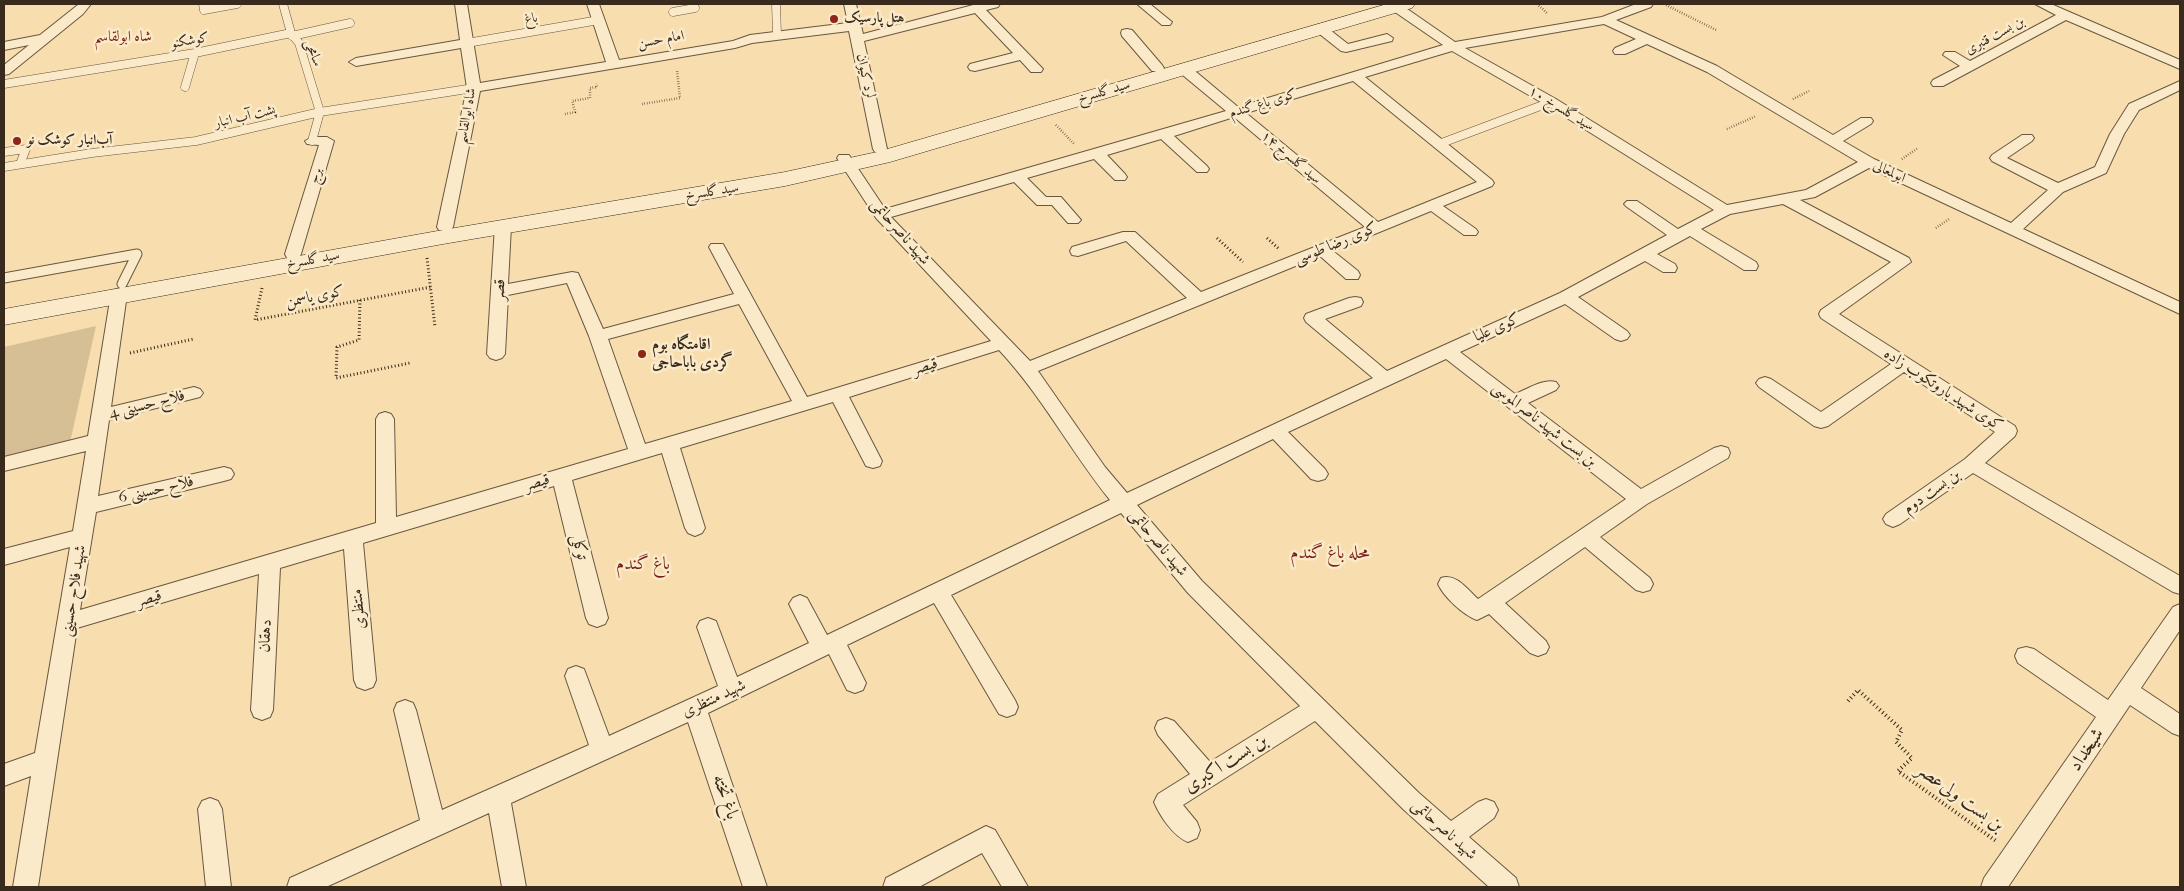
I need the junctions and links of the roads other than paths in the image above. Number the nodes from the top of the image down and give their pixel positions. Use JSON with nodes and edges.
{"nodes":[{"id":1,"x":85,"y":4,"type":"edge"},
{"id":2,"x":204,"y":4,"type":"edge"},
{"id":3,"x":237,"y":4,"type":"edge"},
{"id":4,"x":283,"y":4,"type":"edge"},
{"id":5,"x":461,"y":4,"type":"edge"},
{"id":6,"x":593,"y":4,"type":"edge"},
{"id":7,"x":694,"y":4,"type":"edge"},
{"id":8,"x":776,"y":4,"type":"edge"},
{"id":9,"x":850,"y":4,"type":"edge"},
{"id":10,"x":994,"y":4,"type":"edge"},
{"id":11,"x":1648,"y":4,"type":"edge"},
{"id":12,"x":2041,"y":4,"type":"edge"},
{"id":13,"x":1149,"y":5,"type":"edge"},
{"id":14,"x":1395,"y":5,"type":"edge"},
{"id":15,"x":977,"y":8,"type":"junction"},
{"id":16,"x":673,"y":12,"type":"dead end"},
{"id":17,"x":2066,"y":15,"type":"junction"},
{"id":18,"x":598,"y":20,"type":"junction"},
{"id":19,"x":1605,"y":20,"type":"junction"},
{"id":20,"x":1166,"y":22,"type":"dead end"},
{"id":21,"x":350,"y":23,"type":"dead end"},
{"id":22,"x":1321,"y":29,"type":"junction"},
{"id":23,"x":856,"y":32,"type":"junction"},
{"id":24,"x":1127,"y":33,"type":"dead end"},
{"id":25,"x":291,"y":34,"type":"junction"},
{"id":26,"x":777,"y":35,"type":"junction"},
{"id":27,"x":1387,"y":38,"type":"dead end"},
{"id":28,"x":43,"y":39,"type":"junction"},
{"id":29,"x":1647,"y":39,"type":"junction"},
{"id":30,"x":467,"y":43,"type":"junction"},
{"id":31,"x":4,"y":46,"type":"edge"},
{"id":32,"x":1453,"y":46,"type":"junction"},
{"id":33,"x":1620,"y":51,"type":"dead end"},
{"id":34,"x":195,"y":53,"type":"junction"},
{"id":35,"x":1022,"y":55,"type":"junction"},
{"id":36,"x":1950,"y":55,"type":"dead end"},
{"id":37,"x":356,"y":62,"type":"dead end"},
{"id":38,"x":614,"y":65,"type":"junction"},
{"id":39,"x":2180,"y":65,"type":"edge"},
{"id":40,"x":1970,"y":66,"type":"junction"},
{"id":41,"x":975,"y":67,"type":"dead end"},
{"id":42,"x":1158,"y":68,"type":"junction"},
{"id":43,"x":1036,"y":69,"type":"dead end"},
{"id":44,"x":1184,"y":69,"type":"junction"},
{"id":45,"x":4,"y":70,"type":"edge"},
{"id":46,"x":1354,"y":76,"type":"junction"},
{"id":47,"x":1938,"y":83,"type":"dead end"},
{"id":48,"x":4,"y":84,"type":"edge"},
{"id":49,"x":2180,"y":85,"type":"edge"},
{"id":50,"x":185,"y":87,"type":"dead end"},
{"id":51,"x":474,"y":88,"type":"junction"},
{"id":52,"x":1551,"y":102,"type":"junction"},
{"id":53,"x":320,"y":112,"type":"junction"},
{"id":54,"x":1237,"y":112,"type":"junction"},
{"id":55,"x":1866,"y":121,"type":"dead end"},
{"id":56,"x":1164,"y":134,"type":"junction"},
{"id":57,"x":2027,"y":138,"type":"dead end"},
{"id":58,"x":312,"y":141,"type":"joint"},
{"id":59,"x":1833,"y":141,"type":"junction"},
{"id":60,"x":1439,"y":144,"type":"junction"},
{"id":61,"x":4,"y":152,"type":"edge"},
{"id":62,"x":881,"y":153,"type":"junction"},
{"id":63,"x":1092,"y":155,"type":"junction"},
{"id":64,"x":846,"y":162,"type":"junction"},
{"id":65,"x":1869,"y":162,"type":"junction"},
{"id":66,"x":20,"y":164,"type":"junction"},
{"id":67,"x":4,"y":167,"type":"edge"},
{"id":68,"x":1202,"y":169,"type":"dead end"},
{"id":69,"x":1018,"y":177,"type":"junction"},
{"id":70,"x":1120,"y":177,"type":"dead end"},
{"id":71,"x":2058,"y":189,"type":"junction"},
{"id":72,"x":1786,"y":199,"type":"junction"},
{"id":73,"x":1632,"y":204,"type":"dead end"},
{"id":74,"x":1432,"y":205,"type":"junction"},
{"id":75,"x":1725,"y":210,"type":"junction"},
{"id":76,"x":881,"y":215,"type":"junction"},
{"id":77,"x":1073,"y":220,"type":"dead end"},
{"id":78,"x":503,"y":226,"type":"junction"},
{"id":79,"x":445,"y":227,"type":"junction"},
{"id":80,"x":1376,"y":228,"type":"junction"},
{"id":81,"x":2012,"y":230,"type":"junction"},
{"id":82,"x":1470,"y":232,"type":"dead end"},
{"id":83,"x":1684,"y":232,"type":"junction"},
{"id":84,"x":717,"y":247,"type":"dead end"},
{"id":85,"x":1322,"y":250,"type":"junction"},
{"id":86,"x":1078,"y":251,"type":"dead end"},
{"id":87,"x":293,"y":254,"type":"junction"},
{"id":88,"x":1645,"y":254,"type":"junction"},
{"id":89,"x":1750,"y":266,"type":"dead end"},
{"id":90,"x":1670,"y":268,"type":"dead end"},
{"id":91,"x":1352,"y":275,"type":"dead end"},
{"id":92,"x":4,"y":278,"type":"edge"},
{"id":93,"x":121,"y":289,"type":"junction"},
{"id":94,"x":499,"y":291,"type":"junction"},
{"id":95,"x":744,"y":297,"type":"junction"},
{"id":96,"x":1566,"y":297,"type":"junction"},
{"id":97,"x":1198,"y":300,"type":"junction"},
{"id":98,"x":1355,"y":302,"type":"dead end"},
{"id":99,"x":4,"y":305,"type":"edge"},
{"id":100,"x":2180,"y":309,"type":"edge"},
{"id":101,"x":4,"y":317,"type":"edge"},
{"id":102,"x":1622,"y":335,"type":"dead end"},
{"id":103,"x":598,"y":336,"type":"junction"},
{"id":104,"x":1004,"y":343,"type":"junction"},
{"id":105,"x":1447,"y":351,"type":"junction"},
{"id":106,"x":496,"y":354,"type":"dead end"},
{"id":107,"x":1903,"y":364,"type":"junction"},
{"id":108,"x":1028,"y":370,"type":"junction"},
{"id":109,"x":1385,"y":379,"type":"junction"},
{"id":110,"x":1765,"y":383,"type":"dead end"},
{"id":111,"x":1550,"y":386,"type":"dead end"},
{"id":112,"x":194,"y":393,"type":"dead end"},
{"id":113,"x":838,"y":394,"type":"junction"},
{"id":114,"x":1514,"y":402,"type":"junction"},
{"id":115,"x":803,"y":405,"type":"junction"},
{"id":116,"x":100,"y":416,"type":"junction"},
{"id":117,"x":384,"y":419,"type":"dead end"},
{"id":118,"x":1275,"y":430,"type":"junction"},
{"id":119,"x":97,"y":441,"type":"junction"},
{"id":120,"x":669,"y":444,"type":"junction"},
{"id":121,"x":639,"y":453,"type":"junction"},
{"id":122,"x":1721,"y":453,"type":"dead end"},
{"id":123,"x":873,"y":461,"type":"dead end"},
{"id":124,"x":4,"y":464,"type":"edge"},
{"id":125,"x":1972,"y":464,"type":"junction"},
{"id":126,"x":224,"y":474,"type":"dead end"},
{"id":127,"x":1318,"y":474,"type":"dead end"},
{"id":128,"x":560,"y":476,"type":"junction"},
{"id":129,"x":1640,"y":499,"type":"junction"},
{"id":130,"x":1125,"y":503,"type":"junction"},
{"id":131,"x":87,"y":506,"type":"junction"},
{"id":132,"x":1892,"y":519,"type":"dead end"},
{"id":133,"x":386,"y":528,"type":"junction"},
{"id":134,"x":695,"y":528,"type":"dead end"},
{"id":135,"x":82,"y":536,"type":"junction"},
{"id":136,"x":1586,"y":536,"type":"junction"},
{"id":137,"x":353,"y":538,"type":"junction"},
{"id":138,"x":4,"y":557,"type":"edge"},
{"id":139,"x":270,"y":563,"type":"junction"},
{"id":140,"x":1448,"y":584,"type":"dead end"},
{"id":141,"x":1643,"y":584,"type":"dead end"},
{"id":142,"x":2180,"y":586,"type":"edge"},
{"id":143,"x":938,"y":592,"type":"junction"},
{"id":144,"x":1490,"y":602,"type":"junction"},
{"id":145,"x":800,"y":604,"type":"dead end"},
{"id":146,"x":2180,"y":614,"type":"edge"},
{"id":147,"x":597,"y":618,"type":"dead end"},
{"id":148,"x":69,"y":622,"type":"junction"},
{"id":149,"x":708,"y":627,"type":"dead end"},
{"id":150,"x":828,"y":644,"type":"junction"},
{"id":151,"x":1538,"y":647,"type":"dead end"},
{"id":152,"x":2026,"y":656,"type":"dead end"},
{"id":153,"x":576,"y":676,"type":"dead end"},
{"id":154,"x":365,"y":680,"type":"dead end"},
{"id":155,"x":855,"y":683,"type":"dead end"},
{"id":156,"x":731,"y":690,"type":"junction"},
{"id":157,"x":2127,"y":692,"type":"junction"},
{"id":158,"x":1007,"y":707,"type":"dead end"},
{"id":159,"x":695,"y":708,"type":"junction"},
{"id":160,"x":1316,"y":708,"type":"junction"},
{"id":161,"x":262,"y":710,"type":"dead end"},
{"id":162,"x":405,"y":710,"type":"dead end"},
{"id":163,"x":2111,"y":714,"type":"junction"},
{"id":164,"x":2180,"y":726,"type":"edge"},
{"id":165,"x":1166,"y":728,"type":"dead end"},
{"id":166,"x":602,"y":750,"type":"junction"},
{"id":167,"x":44,"y":760,"type":"junction"},
{"id":168,"x":4,"y":775,"type":"edge"},
{"id":169,"x":1207,"y":776,"type":"junction"},
{"id":170,"x":498,"y":797,"type":"junction"},
{"id":171,"x":210,"y":808,"type":"dead end"},
{"id":172,"x":1486,"y":810,"type":"dead end"},
{"id":173,"x":434,"y":826,"type":"junction"},
{"id":174,"x":1188,"y":830,"type":"dead end"},
{"id":175,"x":1450,"y":836,"type":"junction"},
{"id":176,"x":26,"y":887,"type":"edge"},
{"id":177,"x":219,"y":887,"type":"edge"},
{"id":178,"x":299,"y":887,"type":"edge"},
{"id":179,"x":514,"y":887,"type":"edge"},
{"id":180,"x":756,"y":887,"type":"edge"},
{"id":181,"x":894,"y":887,"type":"edge"},
{"id":182,"x":1016,"y":887,"type":"edge"},
{"id":183,"x":1507,"y":887,"type":"edge"},
{"id":184,"x":1993,"y":887,"type":"edge"}],
"edges":[{"from":1,"to":28,"type":"street"},
{"from":2,"to":3,"type":"lane"},
{"from":4,"to":25,"type":"lane","name":"سامحی"},
{"from":5,"to":30,"type":"street","name":"شاه ابوالقاسم"},
{"from":6,"to":18,"type":"street"},
{"from":7,"to":16,"type":"lane"},
{"from":8,"to":26,"type":"lane"},
{"from":9,"to":23,"type":"street","name":"لرد کیوان"},
{"from":10,"to":15,"type":"street","name":"امام حسن"},
{"from":11,"to":19,"type":"street","name":"کوی باغ گندم"},
{"from":12,"to":17,"type":"street"},
{"from":13,"to":20,"type":"street"},
{"from":14,"to":22,"type":"main road","name":"سید گلسرخ"},
{"from":14,"to":32,"type":"street","name":"سید گلسرخ ۱۰"},
{"from":14,"to":42,"type":"main road","name":"سید گلسرخ"},
{"from":15,"to":23,"type":"street","name":"امام حسن"},
{"from":15,"to":35,"type":"street"},
{"from":17,"to":39,"type":"street"},
{"from":17,"to":40,"type":"street","name":"بن بست قنبری"},
{"from":18,"to":30,"type":"lane","name":"باغ"},
{"from":18,"to":38,"type":"street"},
{"from":19,"to":29,"type":"street","name":"ابولمعالی"},
{"from":19,"to":32,"type":"street","name":"کوی باغ گندم"},
{"from":21,"to":25,"type":"lane","name":"کوشکنو"},
{"from":22,"to":27,"type":"street"},
{"from":22,"to":44,"type":"main road","name":"سید گلسرخ"},
{"from":23,"to":26,"type":"street","name":"امام حسن"},
{"from":23,"to":62,"type":"street","name":"لرد کیوان"},
{"from":24,"to":42,"type":"street"},
{"from":25,"to":34,"type":"lane","name":"کوشکنو"},
{"from":25,"to":53,"type":"lane","name":"سامحی"},
{"from":26,"to":38,"type":"street","name":"امام حسن"},
{"from":28,"to":31,"type":"street"},
{"from":28,"to":45,"type":"street"},
{"from":29,"to":33,"type":"street"},
{"from":29,"to":59,"type":"street","name":"ابولمعالی"},
{"from":30,"to":37,"type":"street"},
{"from":30,"to":51,"type":"street","name":"شاه ابوالقاسم"},
{"from":32,"to":46,"type":"street","name":"کوی باغ گندم"},
{"from":32,"to":52,"type":"street","name":"سید گلسرخ ۱۰"},
{"from":34,"to":48,"type":"lane","name":"کوشکنو"},
{"from":34,"to":50,"type":"lane"},
{"from":35,"to":41,"type":"street"},
{"from":35,"to":43,"type":"street"},
{"from":36,"to":40,"type":"street"},
{"from":38,"to":51,"type":"street","name":"امام حسن"},
{"from":40,"to":47,"type":"street","name":"بن بست قنبری"},
{"from":42,"to":62,"type":"main road","name":"سید گلسرخ"},
{"from":44,"to":54,"type":"street","name":"سید گلسرخ ۱۴"},
{"from":44,"to":62,"type":"main road","name":"سید گلسرخ"},
{"from":46,"to":54,"type":"street","name":"کوی باغ گندم"},
{"from":46,"to":60,"type":"street","name":"کوی رضا طوسی"},
{"from":49,"to":71,"type":"street"},
{"from":51,"to":53,"type":"lane","name":"پشت آب انبار"},
{"from":51,"to":79,"type":"street","name":"شاه ابوالقاسم"},
{"from":52,"to":60,"type":"lane"},
{"from":52,"to":75,"type":"street","name":"سید گلسرخ ۱۰"},
{"from":53,"to":58,"type":"lane","name":"برج"},
{"from":53,"to":66,"type":"lane","name":"پشت آب انبار"},
{"from":54,"to":56,"type":"street","name":"کوی باغ گندم"},
{"from":54,"to":80,"type":"street","name":"سید گلسرخ ۱۴"},
{"from":55,"to":59,"type":"street"},
{"from":56,"to":63,"type":"street","name":"کوی باغ گندم"},
{"from":56,"to":68,"type":"street"},
{"from":57,"to":71,"type":"street"},
{"from":58,"to":87,"type":"street","name":"برج"},
{"from":59,"to":65,"type":"street","name":"ابولمعالی"},
{"from":60,"to":74,"type":"street","name":"کوی رضا طوسی"},
{"from":61,"to":66,"type":"lane"},
{"from":62,"to":64,"type":"main road","name":"سید گلسرخ"},
{"from":63,"to":69,"type":"street","name":"کوی باغ گندم"},
{"from":63,"to":70,"type":"street"},
{"from":64,"to":76,"type":"street","name":"شهید ناصرحاتمی"},
{"from":64,"to":78,"type":"main road","name":"سید گلسرخ"},
{"from":64,"to":79,"type":"main road","name":"سید گلسرخ"},
{"from":65,"to":72,"type":"street","name":"کوی علیا"},
{"from":65,"to":81,"type":"street","name":"ابولمعالی"},
{"from":66,"to":67,"type":"lane"},
{"from":69,"to":76,"type":"street","name":"کوی باغ گندم"},
{"from":69,"to":77,"type":"street"},
{"from":71,"to":81,"type":"street"},
{"from":72,"to":75,"type":"street","name":"کوی علیا"},
{"from":72,"to":107,"type":"street","name":"کوی شهید باروتکوب زاده"},
{"from":73,"to":83,"type":"street"},
{"from":74,"to":80,"type":"street","name":"کوی رضا طوسی"},
{"from":74,"to":82,"type":"street"},
{"from":75,"to":83,"type":"street","name":"کوی علیا"},
{"from":76,"to":104,"type":"street","name":"شهید ناصرحاتمی"},
{"from":78,"to":93,"type":"main road","name":"سید گلسرخ"},
{"from":78,"to":94,"type":"street","name":"قصر"},
{"from":79,"to":87,"type":"main road","name":"سید گلسرخ"},
{"from":80,"to":85,"type":"street","name":"کوی رضا طوسی"},
{"from":81,"to":100,"type":"street","name":"ابولمعالی"},
{"from":83,"to":88,"type":"street","name":"کوی علیا"},
{"from":83,"to":89,"type":"street"},
{"from":84,"to":95,"type":"street"},
{"from":85,"to":91,"type":"street"},
{"from":85,"to":97,"type":"street","name":"کوی رضا طوسی"},
{"from":86,"to":97,"type":"street"},
{"from":87,"to":93,"type":"main road","name":"سید گلسرخ"},
{"from":88,"to":90,"type":"street"},
{"from":88,"to":96,"type":"street","name":"کوی علیا"},
{"from":92,"to":93,"type":"lane"},
{"from":93,"to":99,"type":"main road","name":"سید گلسرخ"},
{"from":93,"to":101,"type":"main road","name":"سید گلسرخ"},
{"from":93,"to":116,"type":"street","name":"شهید فلاح حسینی"},
{"from":94,"to":103,"type":"street"},
{"from":94,"to":106,"type":"street","name":"قصر"},
{"from":95,"to":103,"type":"street"},
{"from":95,"to":115,"type":"street"},
{"from":96,"to":102,"type":"street"},
{"from":96,"to":105,"type":"street","name":"کوی علیا"},
{"from":97,"to":108,"type":"street","name":"کوی رضا طوسی"},
{"from":98,"to":109,"type":"street"},
{"from":103,"to":121,"type":"street"},
{"from":104,"to":108,"type":"street","name":"شهید ناصرحاتمی"},
{"from":104,"to":113,"type":"street","name":"قیصر"},
{"from":105,"to":109,"type":"street","name":"کوی علیا"},
{"from":105,"to":114,"type":"street","name":"بن بست شهید ناصرالموسی"},
{"from":107,"to":110,"type":"street"},
{"from":107,"to":125,"type":"street","name":"کوی شهید باروتکوب زاده"},
{"from":108,"to":130,"type":"street","name":"شهید ناصرحاتمی"},
{"from":109,"to":118,"type":"street","name":"کوی علیا"},
{"from":111,"to":114,"type":"street"},
{"from":112,"to":116,"type":"street","name":"فلاح حسینی 4"},
{"from":113,"to":115,"type":"street","name":"قیصر"},
{"from":113,"to":123,"type":"street"},
{"from":114,"to":129,"type":"street","name":"بن بست شهید ناصرالموسی"},
{"from":115,"to":120,"type":"street","name":"قیصر"},
{"from":116,"to":119,"type":"street","name":"شهید فلاح حسینی"},
{"from":117,"to":133,"type":"street"},
{"from":118,"to":127,"type":"street"},
{"from":118,"to":130,"type":"street","name":"کوی علیا"},
{"from":119,"to":124,"type":"street"},
{"from":119,"to":131,"type":"street","name":"شهید فلاح حسینی"},
{"from":120,"to":121,"type":"street","name":"قیصر"},
{"from":120,"to":134,"type":"street"},
{"from":121,"to":128,"type":"street","name":"قیصر"},
{"from":122,"to":129,"type":"street"},
{"from":125,"to":132,"type":"street","name":"بن بست دوم"},
{"from":125,"to":142,"type":"street"},
{"from":126,"to":131,"type":"street","name":"فلاح حسینی 6"},
{"from":128,"to":133,"type":"street","name":"قیصر"},
{"from":128,"to":147,"type":"street","name":"توکلی"},
{"from":129,"to":136,"type":"street"},
{"from":130,"to":143,"type":"street","name":"شهید منتظری"},
{"from":130,"to":160,"type":"street","name":"شهید ناصرحاتمی"},
{"from":131,"to":135,"type":"street","name":"شهید فلاح حسینی"},
{"from":133,"to":137,"type":"street","name":"قیصر"},
{"from":135,"to":138,"type":"street"},
{"from":135,"to":148,"type":"street","name":"شهید فلاح حسینی"},
{"from":136,"to":141,"type":"street"},
{"from":136,"to":144,"type":"street"},
{"from":137,"to":139,"type":"street","name":"قیصر"},
{"from":137,"to":154,"type":"street","name":"منتظری"},
{"from":139,"to":148,"type":"street","name":"قیصر"},
{"from":139,"to":161,"type":"street","name":"دهقان"},
{"from":140,"to":144,"type":"street"},
{"from":143,"to":150,"type":"street","name":"شهید منتظری"},
{"from":143,"to":158,"type":"street"},
{"from":144,"to":151,"type":"street"},
{"from":145,"to":150,"type":"street"},
{"from":146,"to":157,"type":"street","name":"شیخداد"},
{"from":148,"to":167,"type":"street","name":"شهید فلاح حسینی"},
{"from":149,"to":156,"type":"street"},
{"from":150,"to":155,"type":"street"},
{"from":150,"to":156,"type":"street","name":"شهید منتظری"},
{"from":152,"to":163,"type":"street"},
{"from":153,"to":166,"type":"street"},
{"from":156,"to":159,"type":"street","name":"شهید منتظری"},
{"from":157,"to":163,"type":"street","name":"شیخداد"},
{"from":157,"to":164,"type":"street"},
{"from":159,"to":166,"type":"street","name":"شهید منتظری"},
{"from":159,"to":180,"type":"street","name":"باغ تخته"},
{"from":160,"to":169,"type":"street","name":"بن بست اکبری"},
{"from":160,"to":175,"type":"street","name":"شهید ناصرحاتمی"},
{"from":162,"to":173,"type":"street"},
{"from":163,"to":184,"type":"street","name":"شیخداد"},
{"from":165,"to":169,"type":"street"},
{"from":166,"to":170,"type":"street","name":"شهید منتظری"},
{"from":167,"to":168,"type":"street"},
{"from":167,"to":176,"type":"street","name":"شهید فلاح حسینی"},
{"from":169,"to":174,"type":"street","name":"بن بست اکبری"},
{"from":170,"to":173,"type":"street","name":"شهید منتظری"},
{"from":170,"to":179,"type":"street"},
{"from":171,"to":177,"type":"street"},
{"from":172,"to":175,"type":"street"},
{"from":173,"to":178,"type":"street","name":"شهید منتظری"},
{"from":175,"to":183,"type":"street","name":"شهید ناصرحاتمی"},
{"from":181,"to":182,"type":"street"}]}
